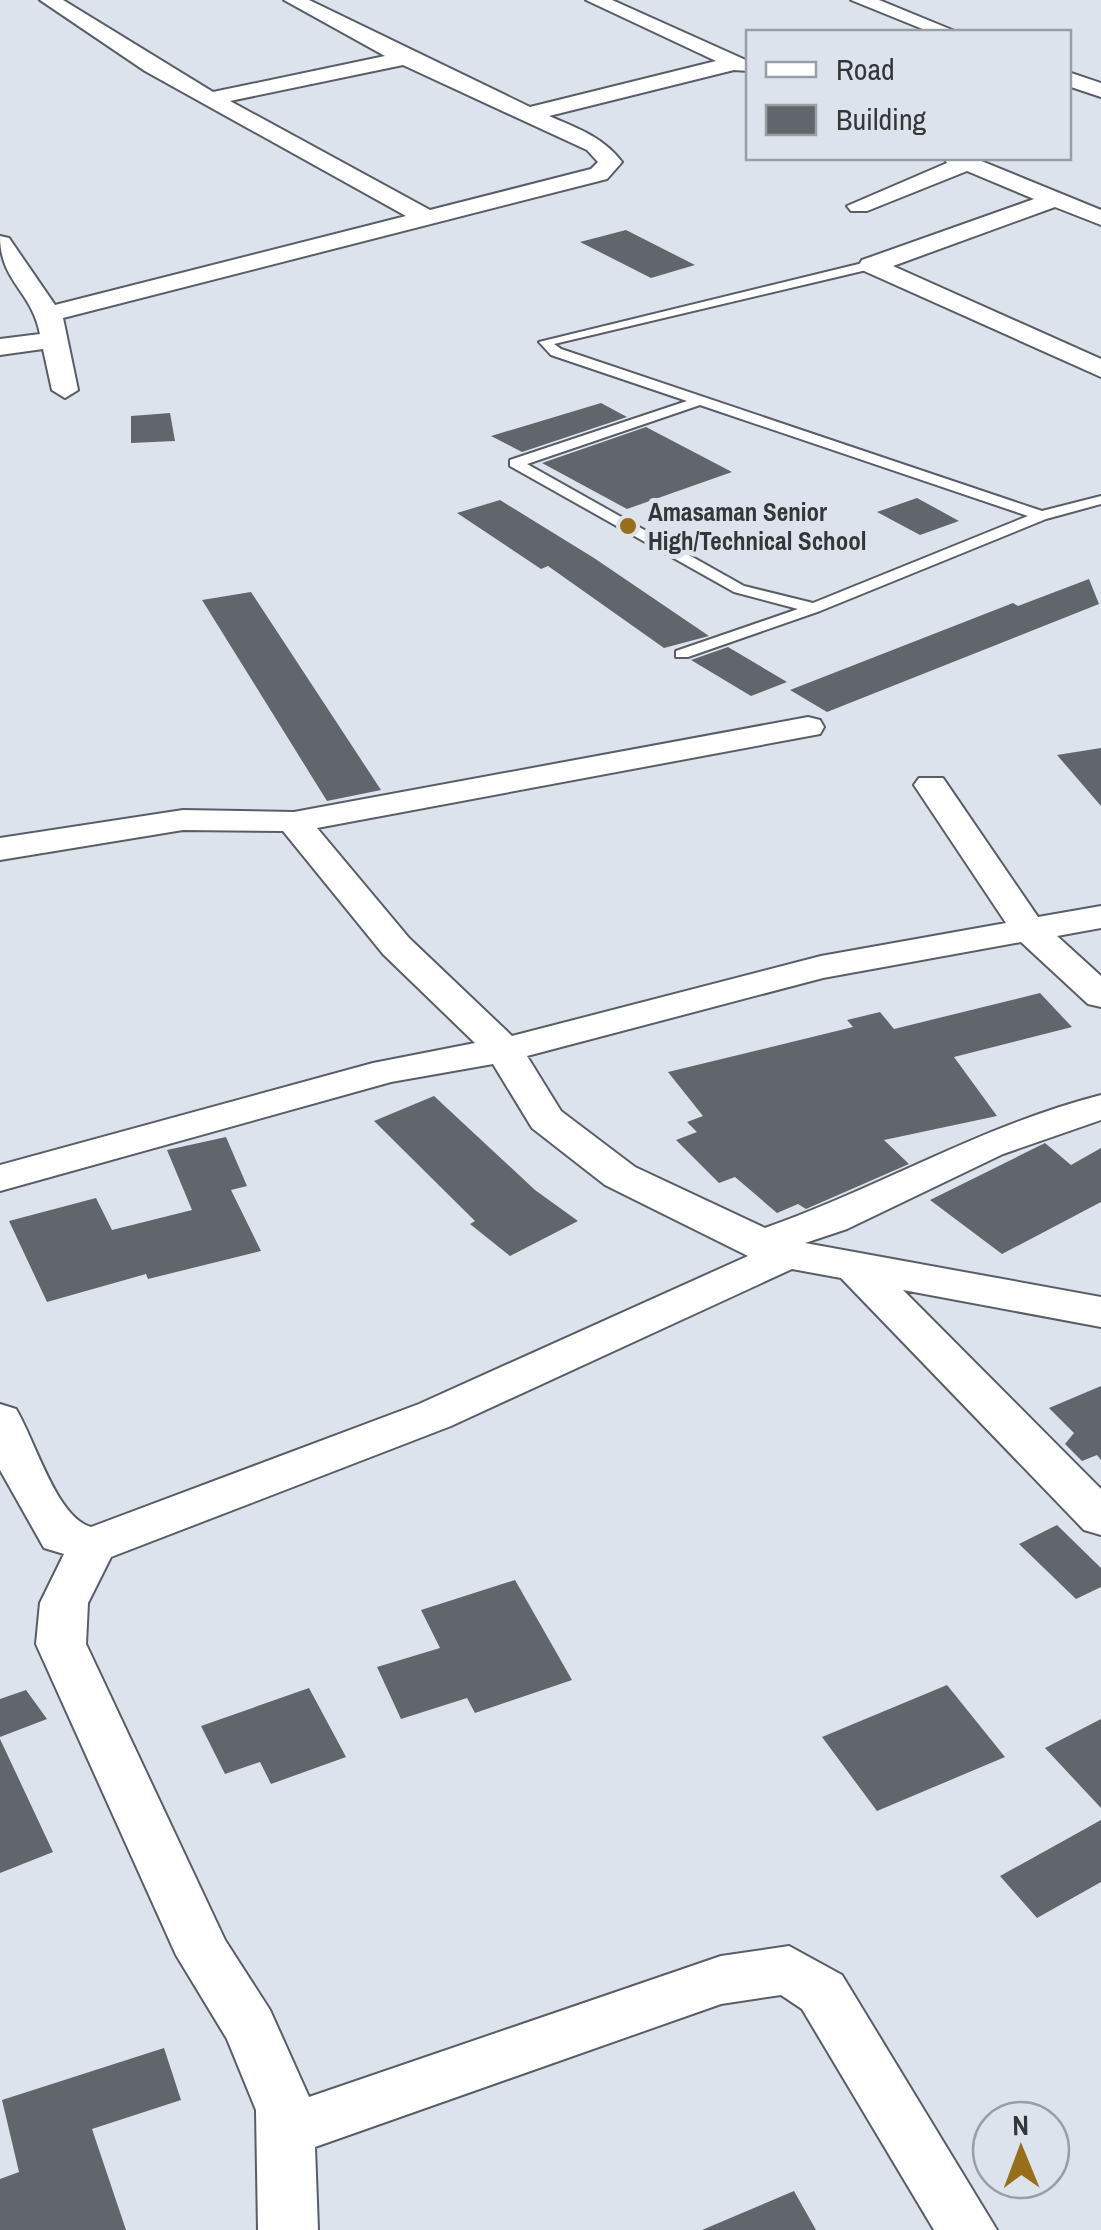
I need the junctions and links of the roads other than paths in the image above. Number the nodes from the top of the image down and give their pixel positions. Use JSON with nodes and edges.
{"nodes":[{"id":1,"x":50,"y":0,"type":"edge"},
{"id":2,"x":294,"y":0,"type":"edge"},
{"id":3,"x":596,"y":0,"type":"edge"},
{"id":4,"x":861,"y":0,"type":"edge"},
{"id":5,"x":942,"y":30,"type":"edge"},
{"id":6,"x":405,"y":58,"type":"junction"},
{"id":7,"x":742,"y":66,"type":"edge"},
{"id":8,"x":1071,"y":79,"type":"edge"},
{"id":9,"x":1101,"y":90,"type":"edge"},
{"id":10,"x":210,"y":99,"type":"junction"},
{"id":11,"x":529,"y":114,"type":"junction"},
{"id":12,"x":961,"y":160,"type":"edge"},
{"id":13,"x":1053,"y":200,"type":"junction"},
{"id":14,"x":860,"y":206,"type":"dead end"},
{"id":15,"x":424,"y":216,"type":"junction"},
{"id":16,"x":1101,"y":218,"type":"edge"},
{"id":17,"x":0,"y":243,"type":"edge"},
{"id":18,"x":871,"y":265,"type":"junction"},
{"id":19,"x":52,"y":327,"type":"junction"},
{"id":20,"x":0,"y":346,"type":"edge"},
{"id":21,"x":1101,"y":370,"type":"edge"},
{"id":22,"x":65,"y":390,"type":"dead end"},
{"id":23,"x":700,"y":401,"type":"junction"},
{"id":24,"x":1101,"y":500,"type":"edge"},
{"id":25,"x":1041,"y":516,"type":"junction"},
{"id":26,"x":815,"y":608,"type":"junction"},
{"id":27,"x":682,"y":654,"type":"dead end"},
{"id":28,"x":808,"y":727,"type":"dead end"},
{"id":29,"x":931,"y":785,"type":"dead end"},
{"id":30,"x":294,"y":822,"type":"junction"},
{"id":31,"x":0,"y":848,"type":"edge"},
{"id":32,"x":1101,"y":917,"type":"edge"},
{"id":33,"x":1028,"y":928,"type":"junction"},
{"id":34,"x":1101,"y":996,"type":"edge"},
{"id":35,"x":504,"y":1050,"type":"junction"},
{"id":36,"x":1101,"y":1107,"type":"edge"},
{"id":37,"x":0,"y":1178,"type":"edge"},
{"id":38,"x":772,"y":1250,"type":"junction"},
{"id":39,"x":854,"y":1265,"type":"junction"},
{"id":40,"x":1101,"y":1312,"type":"edge"},
{"id":41,"x":0,"y":1420,"type":"edge"},
{"id":42,"x":1101,"y":1518,"type":"edge"},
{"id":43,"x":93,"y":1545,"type":"junction"},
{"id":44,"x":287,"y":2131,"type":"junction"},
{"id":45,"x":288,"y":2230,"type":"edge"},
{"id":46,"x":967,"y":2230,"type":"edge"}],
"edges":[{"from":1,"to":10,"type":"street"},
{"from":2,"to":6,"type":"street"},
{"from":3,"to":7,"type":"street"},
{"from":4,"to":5,"type":"street"},
{"from":6,"to":10,"type":"street"},
{"from":6,"to":11,"type":"street"},
{"from":7,"to":11,"type":"street"},
{"from":8,"to":9,"type":"street"},
{"from":10,"to":15,"type":"street"},
{"from":11,"to":15,"type":"street"},
{"from":12,"to":13,"type":"street"},
{"from":12,"to":14,"type":"street"},
{"from":13,"to":16,"type":"street"},
{"from":13,"to":18,"type":"street"},
{"from":15,"to":19,"type":"street"},
{"from":17,"to":19,"type":"street"},
{"from":18,"to":21,"type":"street"},
{"from":18,"to":23,"type":"lane"},
{"from":19,"to":20,"type":"street"},
{"from":19,"to":22,"type":"street"},
{"from":23,"to":25,"type":"lane"},
{"from":23,"to":26,"type":"lane"},
{"from":24,"to":25,"type":"lane"},
{"from":25,"to":26,"type":"lane"},
{"from":26,"to":27,"type":"lane"},
{"from":28,"to":30,"type":"street"},
{"from":29,"to":33,"type":"street"},
{"from":30,"to":31,"type":"street"},
{"from":30,"to":35,"type":"street"},
{"from":32,"to":33,"type":"street"},
{"from":33,"to":34,"type":"street"},
{"from":33,"to":35,"type":"street"},
{"from":35,"to":37,"type":"street"},
{"from":35,"to":38,"type":"street"},
{"from":36,"to":38,"type":"street"},
{"from":38,"to":39,"type":"street"},
{"from":38,"to":43,"type":"street"},
{"from":39,"to":40,"type":"street"},
{"from":39,"to":42,"type":"street"},
{"from":41,"to":43,"type":"street"},
{"from":43,"to":44,"type":"street"},
{"from":44,"to":45,"type":"street"},
{"from":44,"to":46,"type":"street"}]}
